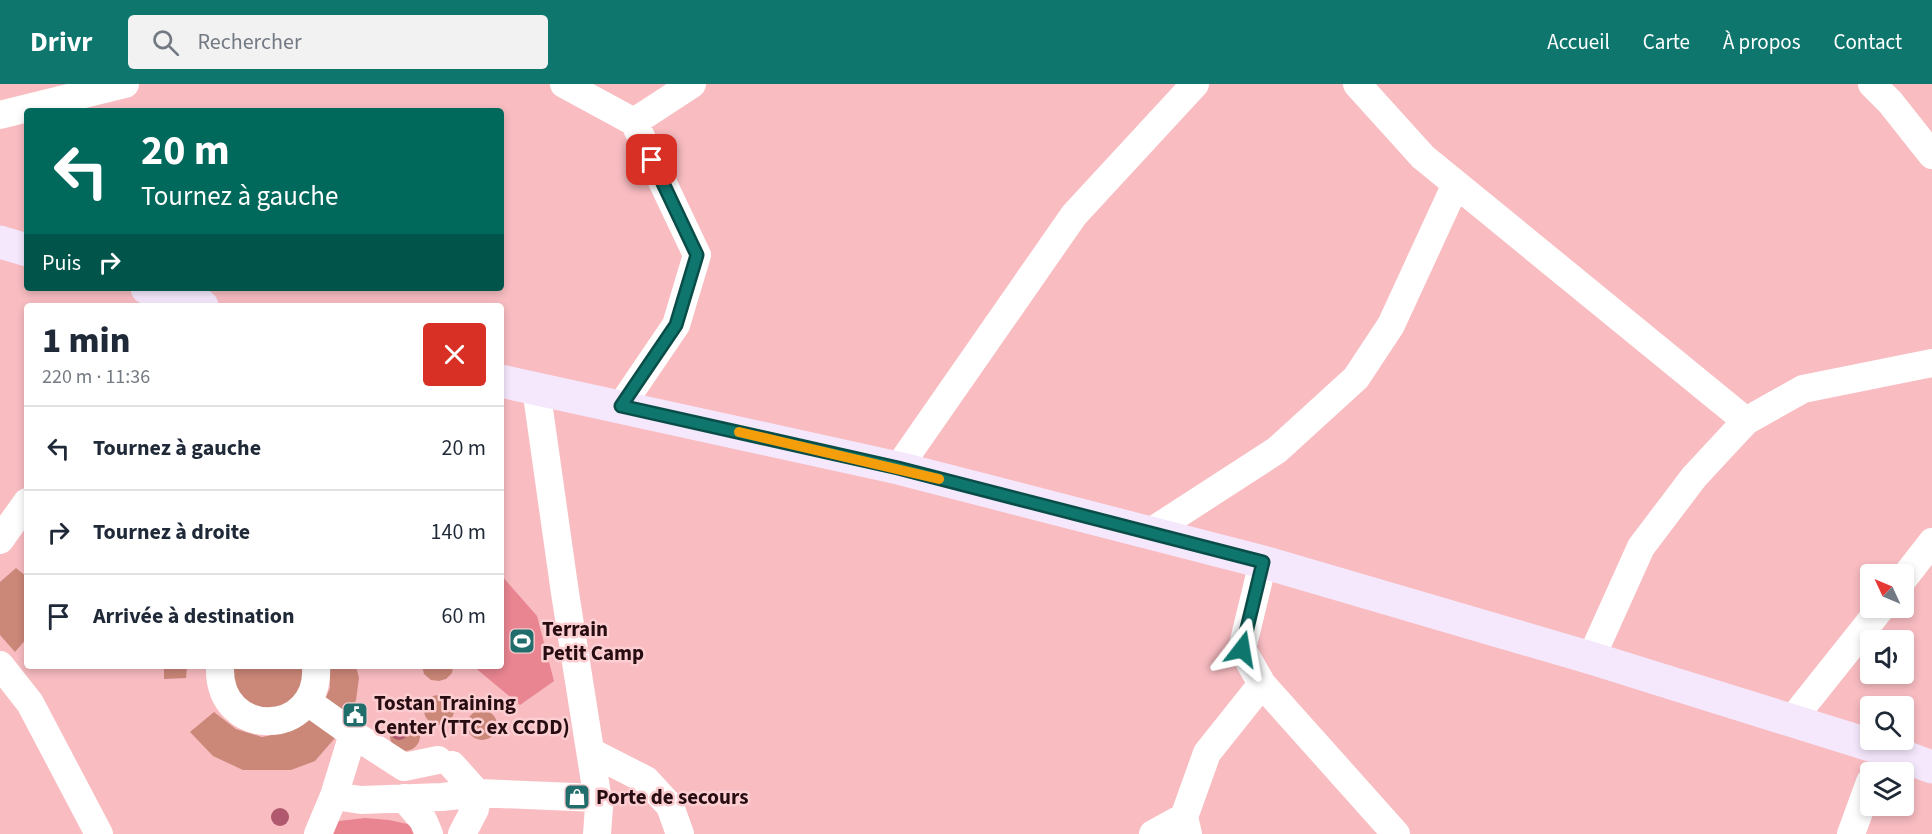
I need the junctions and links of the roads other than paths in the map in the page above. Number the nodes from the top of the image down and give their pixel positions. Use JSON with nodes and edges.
{"nodes":[{"id":1,"x":125,"y":84,"type":"edge"},
{"id":2,"x":564,"y":84,"type":"edge"},
{"id":3,"x":692,"y":84,"type":"edge"},
{"id":4,"x":1195,"y":84,"type":"edge"},
{"id":5,"x":1357,"y":84,"type":"edge"},
{"id":6,"x":1872,"y":84,"type":"edge"},
{"id":7,"x":28,"y":108,"type":"edge"},
{"id":8,"x":24,"y":109,"type":"edge"},
{"id":9,"x":0,"y":115,"type":"edge"},
{"id":10,"x":634,"y":122,"type":"junction"},
{"id":11,"x":1932,"y":155,"type":"edge"},
{"id":12,"x":1456,"y":184,"type":"junction"},
{"id":13,"x":0,"y":242,"type":"edge"},
{"id":14,"x":24,"y":249,"type":"edge"},
{"id":15,"x":148,"y":295,"type":"edge"},
{"id":16,"x":187,"y":303,"type":"edge"},
{"id":17,"x":1932,"y":363,"type":"edge"},
{"id":18,"x":504,"y":382,"type":"edge"},
{"id":19,"x":536,"y":388,"type":"junction"},
{"id":20,"x":621,"y":406,"type":"junction"},
{"id":21,"x":1746,"y":422,"type":"junction"},
{"id":22,"x":898,"y":468,"type":"junction"},
{"id":23,"x":24,"y":506,"type":"edge"},
{"id":24,"x":1149,"y":533,"type":"junction"},
{"id":25,"x":0,"y":540,"type":"edge"},
{"id":26,"x":1932,"y":542,"type":"edge"},
{"id":27,"x":1263,"y":562,"type":"junction"},
{"id":28,"x":1914,"y":565,"type":"edge"},
{"id":29,"x":1873,"y":618,"type":"edge"},
{"id":30,"x":1591,"y":658,"type":"junction"},
{"id":31,"x":0,"y":665,"type":"edge"},
{"id":32,"x":220,"y":669,"type":"edge"},
{"id":33,"x":316,"y":669,"type":"edge"},
{"id":34,"x":1262,"y":684,"type":"junction"},
{"id":35,"x":308,"y":702,"type":"junction"},
{"id":36,"x":1791,"y":721,"type":"junction"},
{"id":37,"x":353,"y":734,"type":"junction"},
{"id":38,"x":591,"y":752,"type":"junction"},
{"id":39,"x":1879,"y":761,"type":"edge"},
{"id":40,"x":446,"y":764,"type":"junction"},
{"id":41,"x":1932,"y":768,"type":"edge"},
{"id":42,"x":477,"y":793,"type":"junction"},
{"id":43,"x":334,"y":796,"type":"junction"},
{"id":44,"x":442,"y":797,"type":"junction"},
{"id":45,"x":404,"y":798,"type":"junction"},
{"id":46,"x":597,"y":798,"type":"junction"},
{"id":47,"x":1860,"y":809,"type":"edge"},
{"id":48,"x":1186,"y":826,"type":"edge"},
{"id":49,"x":99,"y":834,"type":"edge"},
{"id":50,"x":318,"y":834,"type":"edge"},
{"id":51,"x":429,"y":834,"type":"edge"},
{"id":52,"x":462,"y":834,"type":"edge"},
{"id":53,"x":597,"y":834,"type":"edge"},
{"id":54,"x":680,"y":834,"type":"edge"},
{"id":55,"x":1153,"y":834,"type":"edge"},
{"id":56,"x":1396,"y":834,"type":"edge"},
{"id":57,"x":1851,"y":834,"type":"edge"}],
"edges":[{"from":1,"to":7,"type":"street"},
{"from":2,"to":10,"type":"street"},
{"from":3,"to":10,"type":"street"},
{"from":4,"to":22,"type":"street"},
{"from":5,"to":12,"type":"street"},
{"from":6,"to":11,"type":"street"},
{"from":8,"to":9,"type":"street"},
{"from":10,"to":20,"type":"street"},
{"from":12,"to":21,"type":"street"},
{"from":12,"to":24,"type":"street"},
{"from":13,"to":14,"type":"main road"},
{"from":15,"to":16,"type":"main road"},
{"from":17,"to":21,"type":"street"},
{"from":18,"to":19,"type":"main road"},
{"from":19,"to":20,"type":"main road"},
{"from":19,"to":38,"type":"street"},
{"from":20,"to":22,"type":"main road"},
{"from":21,"to":30,"type":"street"},
{"from":22,"to":24,"type":"main road"},
{"from":23,"to":25,"type":"street"},
{"from":24,"to":27,"type":"main road"},
{"from":26,"to":28,"type":"street"},
{"from":27,"to":30,"type":"main road"},
{"from":27,"to":34,"type":"street"},
{"from":29,"to":36,"type":"street"},
{"from":30,"to":36,"type":"main road"},
{"from":31,"to":49,"type":"street"},
{"from":32,"to":35,"type":"street"},
{"from":33,"to":35,"type":"street"},
{"from":34,"to":48,"type":"street"},
{"from":34,"to":56,"type":"street"},
{"from":35,"to":37,"type":"street"},
{"from":36,"to":39,"type":"main road"},
{"from":37,"to":40,"type":"street"},
{"from":37,"to":43,"type":"street"},
{"from":38,"to":46,"type":"street"},
{"from":38,"to":54,"type":"street"},
{"from":39,"to":41,"type":"main road"},
{"from":40,"to":42,"type":"street"},
{"from":40,"to":44,"type":"street"},
{"from":42,"to":44,"type":"street"},
{"from":42,"to":46,"type":"street"},
{"from":42,"to":52,"type":"street"},
{"from":43,"to":45,"type":"street"},
{"from":43,"to":50,"type":"street"},
{"from":44,"to":45,"type":"street"},
{"from":45,"to":51,"type":"street"},
{"from":46,"to":53,"type":"street"},
{"from":47,"to":57,"type":"street"},
{"from":48,"to":55,"type":"street"}]}
